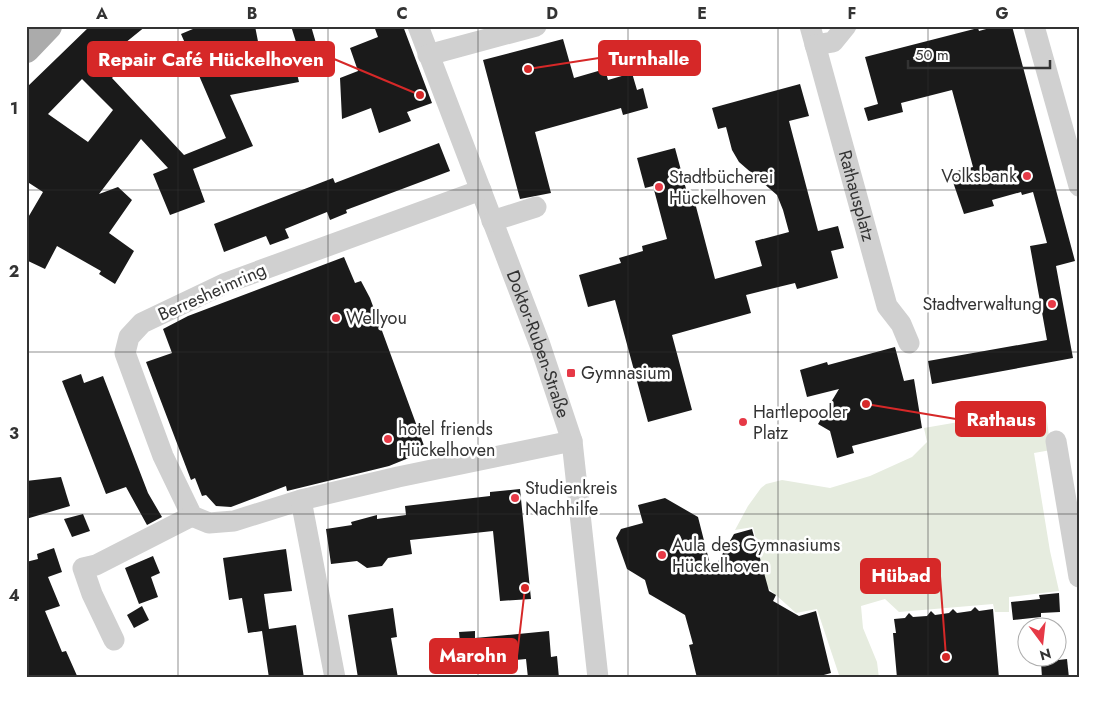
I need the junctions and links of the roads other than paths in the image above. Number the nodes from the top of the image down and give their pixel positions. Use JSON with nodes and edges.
{"nodes":[{"id":1,"x":48,"y":26,"type":"edge"},
{"id":2,"x":418,"y":26,"type":"edge"},
{"id":3,"x":536,"y":26,"type":"edge"},
{"id":4,"x":846,"y":26,"type":"edge"},
{"id":5,"x":1034,"y":26,"type":"edge"},
{"id":6,"x":812,"y":36,"type":"edge"},
{"id":7,"x":26,"y":49,"type":"edge"},
{"id":8,"x":428,"y":55,"type":"junction"},
{"id":9,"x":1079,"y":186,"type":"edge"},
{"id":10,"x":481,"y":190,"type":"junction"},
{"id":11,"x":536,"y":207,"type":"dead end"},
{"id":12,"x":492,"y":220,"type":"junction"},
{"id":13,"x":909,"y":343,"type":"dead end"},
{"id":14,"x":572,"y":441,"type":"junction"},
{"id":15,"x":1056,"y":441,"type":"dead end"},
{"id":16,"x":301,"y":500,"type":"junction"},
{"id":17,"x":192,"y":516,"type":"junction"},
{"id":18,"x":1079,"y":577,"type":"edge"},
{"id":19,"x":114,"y":640,"type":"dead end"},
{"id":20,"x":335,"y":678,"type":"edge"},
{"id":21,"x":598,"y":678,"type":"edge"}],
"edges":[{"from":1,"to":7,"type":"main road"},
{"from":2,"to":8,"type":"street","name":"Doktor-Ruben-Straße"},
{"from":3,"to":8,"type":"street"},
{"from":4,"to":6,"type":"street"},
{"from":5,"to":9,"type":"street"},
{"from":6,"to":13,"type":"street","name":"Rathausplatz"},
{"from":8,"to":10,"type":"street","name":"Doktor-Ruben-Straße"},
{"from":10,"to":12,"type":"street","name":"Doktor-Ruben-Straße"},
{"from":10,"to":17,"type":"street","name":"Berresheimring"},
{"from":11,"to":12,"type":"street"},
{"from":12,"to":14,"type":"street","name":"Doktor-Ruben-Straße"},
{"from":14,"to":16,"type":"street"},
{"from":14,"to":21,"type":"street","name":"Doktor-Ruben-Straße"},
{"from":15,"to":18,"type":"street"},
{"from":16,"to":17,"type":"street"},
{"from":16,"to":20,"type":"street"},
{"from":17,"to":19,"type":"street"}]}
